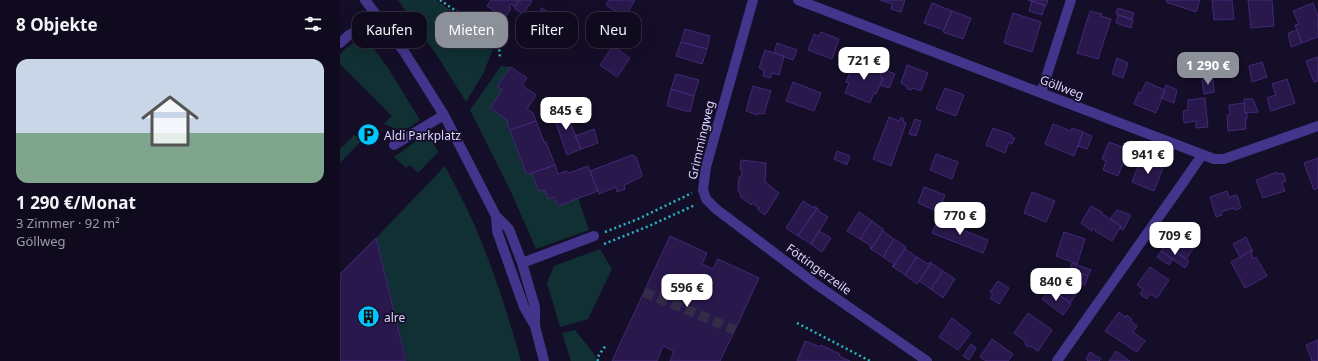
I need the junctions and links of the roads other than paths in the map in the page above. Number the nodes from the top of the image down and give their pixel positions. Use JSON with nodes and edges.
{"nodes":[{"id":1,"x":364,"y":0,"type":"edge"},
{"id":2,"x":753,"y":0,"type":"edge"},
{"id":3,"x":798,"y":0,"type":"edge"},
{"id":4,"x":1071,"y":0,"type":"edge"},
{"id":5,"x":373,"y":12,"type":"edge"},
{"id":6,"x":352,"y":33,"type":"edge"},
{"id":7,"x":340,"y":43,"type":"edge"},
{"id":8,"x":401,"y":48,"type":"edge"},
{"id":9,"x":1041,"y":93,"type":"junction"},
{"id":10,"x":444,"y":115,"type":"junction"},
{"id":11,"x":1318,"y":126,"type":"edge"},
{"id":12,"x":394,"y":145,"type":"dead end"},
{"id":13,"x":1202,"y":155,"type":"junction"},
{"id":14,"x":705,"y":195,"type":"joint"},
{"id":15,"x":496,"y":216,"type":"junction"},
{"id":16,"x":594,"y":236,"type":"road end"},
{"id":17,"x":522,"y":263,"type":"junction"},
{"id":18,"x":535,"y":326,"type":"junction"},
{"id":19,"x":544,"y":361,"type":"edge"},
{"id":20,"x":927,"y":361,"type":"edge"},
{"id":21,"x":1057,"y":361,"type":"edge"}],
"edges":[{"from":1,"to":5,"type":"street"},
{"from":2,"to":14,"type":"street","name":"Grimmingweg"},
{"from":3,"to":9,"type":"street","name":"Göllweg"},
{"from":4,"to":9,"type":"street"},
{"from":6,"to":7,"type":"street"},
{"from":8,"to":10,"type":"street"},
{"from":9,"to":13,"type":"street","name":"Göllweg"},
{"from":10,"to":12,"type":"street"},
{"from":10,"to":15,"type":"street"},
{"from":11,"to":13,"type":"street","name":"Göllweg"},
{"from":13,"to":21,"type":"street"},
{"from":14,"to":20,"type":"street","name":"Föttingerzeile"},
{"from":15,"to":17,"type":"street"},
{"from":15,"to":18,"type":"street"},
{"from":16,"to":17,"type":"street"},
{"from":17,"to":18,"type":"street"},
{"from":18,"to":19,"type":"street"}]}
